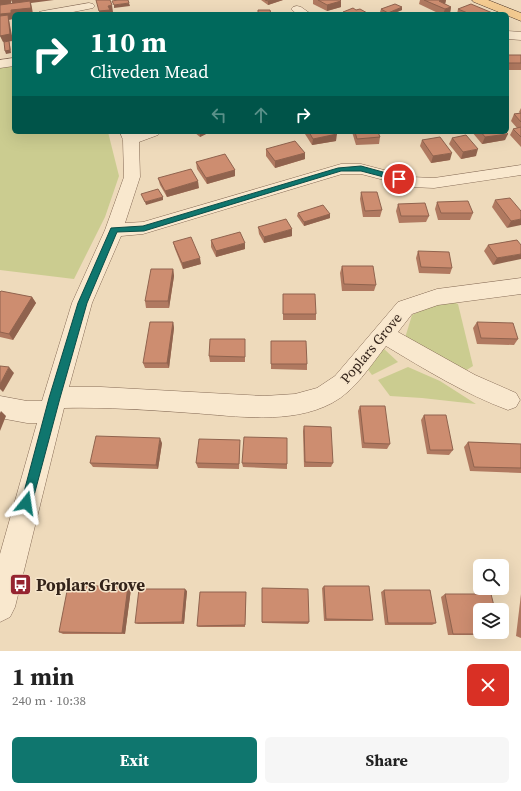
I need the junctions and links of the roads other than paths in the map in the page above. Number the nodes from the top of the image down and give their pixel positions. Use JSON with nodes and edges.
{"nodes":[{"id":1,"x":478,"y":0,"type":"edge"},
{"id":2,"x":90,"y":7,"type":"edge"},
{"id":3,"x":56,"y":12,"type":"edge"},
{"id":4,"x":508,"y":12,"type":"edge"},
{"id":5,"x":509,"y":12,"type":"edge"},
{"id":6,"x":521,"y":17,"type":"edge"},
{"id":7,"x":509,"y":35,"type":"edge"},
{"id":8,"x":521,"y":36,"type":"edge"},
{"id":9,"x":12,"y":62,"type":"edge"},
{"id":10,"x":0,"y":64,"type":"edge"},
{"id":11,"x":142,"y":134,"type":"edge"},
{"id":12,"x":130,"y":136,"type":"edge"},
{"id":13,"x":519,"y":174,"type":"edge"},
{"id":14,"x":114,"y":230,"type":"junction"},
{"id":15,"x":521,"y":286,"type":"edge"},
{"id":16,"x":382,"y":334,"type":"junction"},
{"id":17,"x":508,"y":400,"type":"dead end"},
{"id":18,"x":53,"y":405,"type":"junction"},
{"id":19,"x":0,"y":408,"type":"edge"},
{"id":20,"x":0,"y":606,"type":"edge"}],
"edges":[{"from":1,"to":4,"type":"main road"},
{"from":2,"to":3,"type":"street"},
{"from":5,"to":6,"type":"main road"},
{"from":7,"to":8,"type":"street"},
{"from":9,"to":10,"type":"street"},
{"from":11,"to":12,"type":"street"},
{"from":12,"to":14,"type":"street"},
{"from":13,"to":14,"type":"street"},
{"from":14,"to":18,"type":"street"},
{"from":15,"to":16,"type":"street","name":"Poplars Grove"},
{"from":16,"to":17,"type":"street"},
{"from":16,"to":18,"type":"street","name":"Poplars Grove"},
{"from":18,"to":19,"type":"street","name":"Poplars Grove"},
{"from":18,"to":20,"type":"street"}]}
